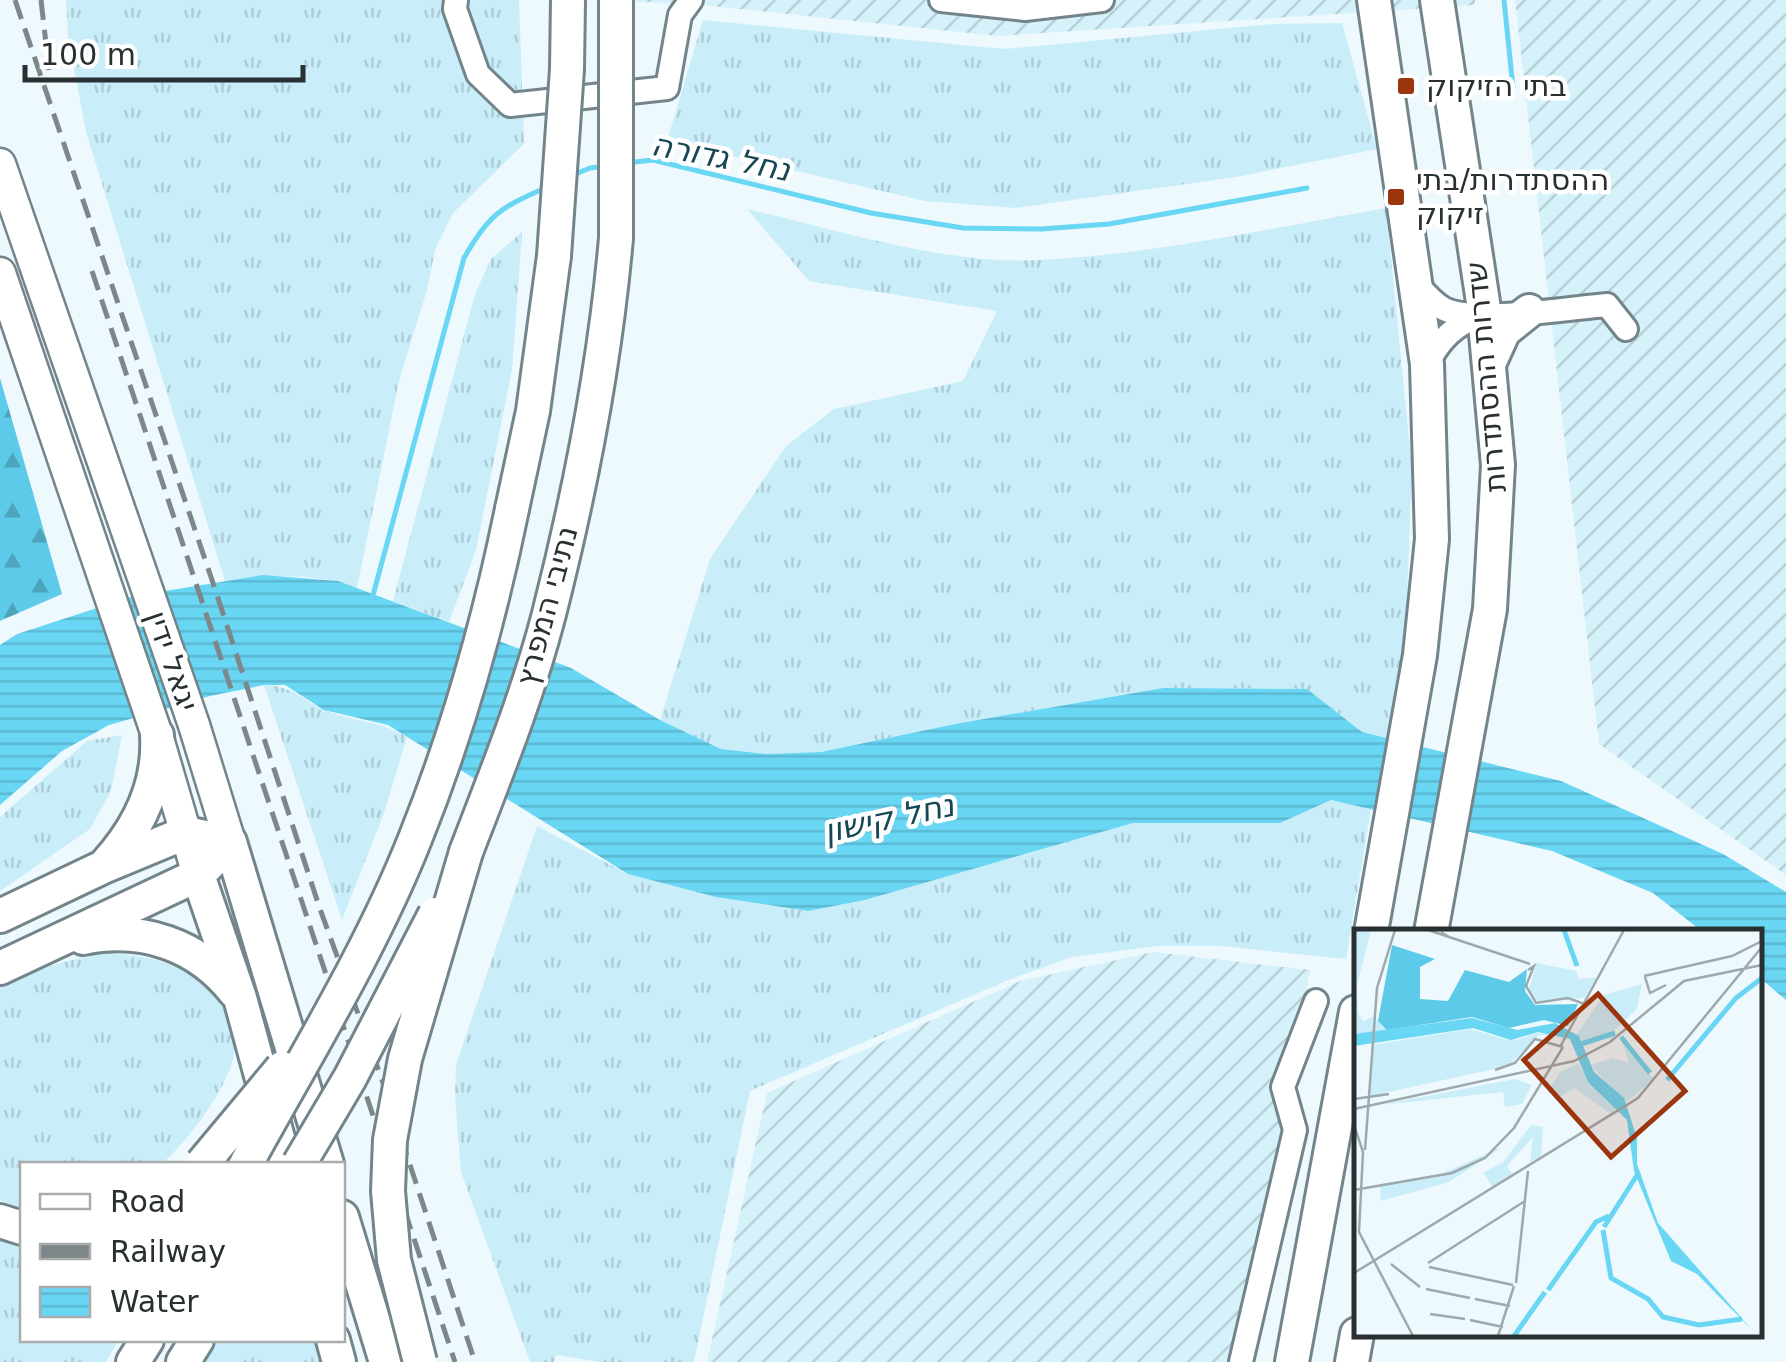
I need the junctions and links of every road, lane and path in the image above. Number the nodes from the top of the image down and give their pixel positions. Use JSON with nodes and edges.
{"nodes":[{"id":1,"x":456,"y":0,"type":"edge"},
{"id":2,"x":568,"y":0,"type":"edge"},
{"id":3,"x":616,"y":0,"type":"edge"},
{"id":4,"x":691,"y":0,"type":"edge"},
{"id":5,"x":940,"y":0,"type":"edge"},
{"id":6,"x":1102,"y":0,"type":"edge"},
{"id":7,"x":1437,"y":0,"type":"edge"},
{"id":8,"x":1009,"y":4,"type":"edge"},
{"id":9,"x":1371,"y":6,"type":"edge"},
{"id":10,"x":0,"y":164,"type":"edge"},
{"id":11,"x":5,"y":214,"type":"edge"},
{"id":12,"x":0,"y":273,"type":"edge"},
{"id":13,"x":1416,"y":282,"type":"junction"},
{"id":14,"x":0,"y":308,"type":"edge"},
{"id":15,"x":1528,"y":312,"type":"junction"},
{"id":16,"x":1484,"y":315,"type":"junction"},
{"id":17,"x":1626,"y":328,"type":"dead end"},
{"id":18,"x":24,"y":346,"type":"junction"},
{"id":19,"x":1427,"y":364,"type":"junction"},
{"id":20,"x":1489,"y":364,"type":"junction"},
{"id":21,"x":157,"y":735,"type":"junction"},
{"id":22,"x":185,"y":833,"type":"junction"},
{"id":23,"x":230,"y":842,"type":"junction"},
{"id":24,"x":466,"y":852,"type":"junction"},
{"id":25,"x":103,"y":867,"type":"junction"},
{"id":26,"x":198,"y":875,"type":"junction"},
{"id":27,"x":0,"y":916,"type":"edge"},
{"id":28,"x":1371,"y":929,"type":"edge"},
{"id":29,"x":1432,"y":929,"type":"edge"},
{"id":30,"x":30,"y":952,"type":"junction"},
{"id":31,"x":0,"y":968,"type":"edge"},
{"id":32,"x":240,"y":998,"type":"junction"},
{"id":33,"x":1316,"y":1001,"type":"dead end"},
{"id":34,"x":332,"y":1006,"type":"junction"},
{"id":35,"x":1354,"y":1023,"type":"edge"},
{"id":36,"x":204,"y":1162,"type":"edge"},
{"id":37,"x":247,"y":1162,"type":"edge"},
{"id":38,"x":285,"y":1162,"type":"edge"},
{"id":39,"x":300,"y":1162,"type":"edge"},
{"id":40,"x":326,"y":1162,"type":"edge"},
{"id":41,"x":345,"y":1227,"type":"edge"},
{"id":42,"x":1356,"y":1337,"type":"edge"},
{"id":43,"x":382,"y":1359,"type":"edge"},
{"id":44,"x":420,"y":1362,"type":"edge"},
{"id":45,"x":1241,"y":1362,"type":"edge"},
{"id":46,"x":1292,"y":1362,"type":"edge"},
{"id":47,"x":1352,"y":1362,"type":"edge"}],
"edges":[{"from":1,"to":4,"type":"street"},
{"from":2,"to":34,"type":"highway","name":"נתיבי המפרץ","bridge":true},
{"from":3,"to":24,"type":"highway","name":"נתיבי המפרץ","bridge":true},
{"from":5,"to":8,"type":"street"},
{"from":6,"to":8,"type":"street"},
{"from":7,"to":16,"type":"highway","name":"שדרות ההסתדרות"},
{"from":9,"to":13,"type":"highway","name":"שדרות ההסתדרות"},
{"from":10,"to":11,"type":"main road","name":"יגאל ידין"},
{"from":11,"to":23,"type":"main road","name":"יגאל ידין"},
{"from":12,"to":18,"type":"main road","name":"יגאל ידין"},
{"from":13,"to":16,"type":"street"},
{"from":13,"to":19,"type":"highway","name":"שדרות ההסתדרות"},
{"from":14,"to":18,"type":"main road"},
{"from":15,"to":16,"type":"street"},
{"from":15,"to":17,"type":"street"},
{"from":15,"to":20,"type":"highway"},
{"from":16,"to":19,"type":"street"},
{"from":16,"to":20,"type":"highway","name":"שדרות ההסתדרות"},
{"from":18,"to":21,"type":"main road","name":"יגאל ידין"},
{"from":19,"to":28,"type":"highway","name":"שדרות ההסתדרות"},
{"from":20,"to":29,"type":"highway","name":"שדרות ההסתדרות"},
{"from":21,"to":22,"type":"main road","name":"יגאל ידין"},
{"from":21,"to":25,"type":"highway"},
{"from":22,"to":23,"type":"highway"},
{"from":22,"to":25,"type":"highway"},
{"from":22,"to":26,"type":"main road","name":"יגאל ידין"},
{"from":23,"to":26,"type":"highway"},
{"from":23,"to":40,"type":"highway","name":"יגאל ידין"},
{"from":24,"to":39,"type":"highway","name":"נתיבי המפרץ","bridge":true},
{"from":24,"to":44,"type":"highway","bridge":true},
{"from":25,"to":27,"type":"highway"},
{"from":26,"to":30,"type":"highway"},
{"from":26,"to":32,"type":"highway","name":"יגאל ידין"},
{"from":30,"to":31,"type":"highway"},
{"from":30,"to":32,"type":"highway"},
{"from":32,"to":38,"type":"highway","name":"יגאל ידין"},
{"from":33,"to":45,"type":"street"},
{"from":34,"to":36,"type":"highway","bridge":true},
{"from":34,"to":37,"type":"highway","name":"נתיבי המפרץ","bridge":true},
{"from":35,"to":46,"type":"highway"},
{"from":41,"to":43,"type":"highway"},
{"from":42,"to":47,"type":"highway"}]}
